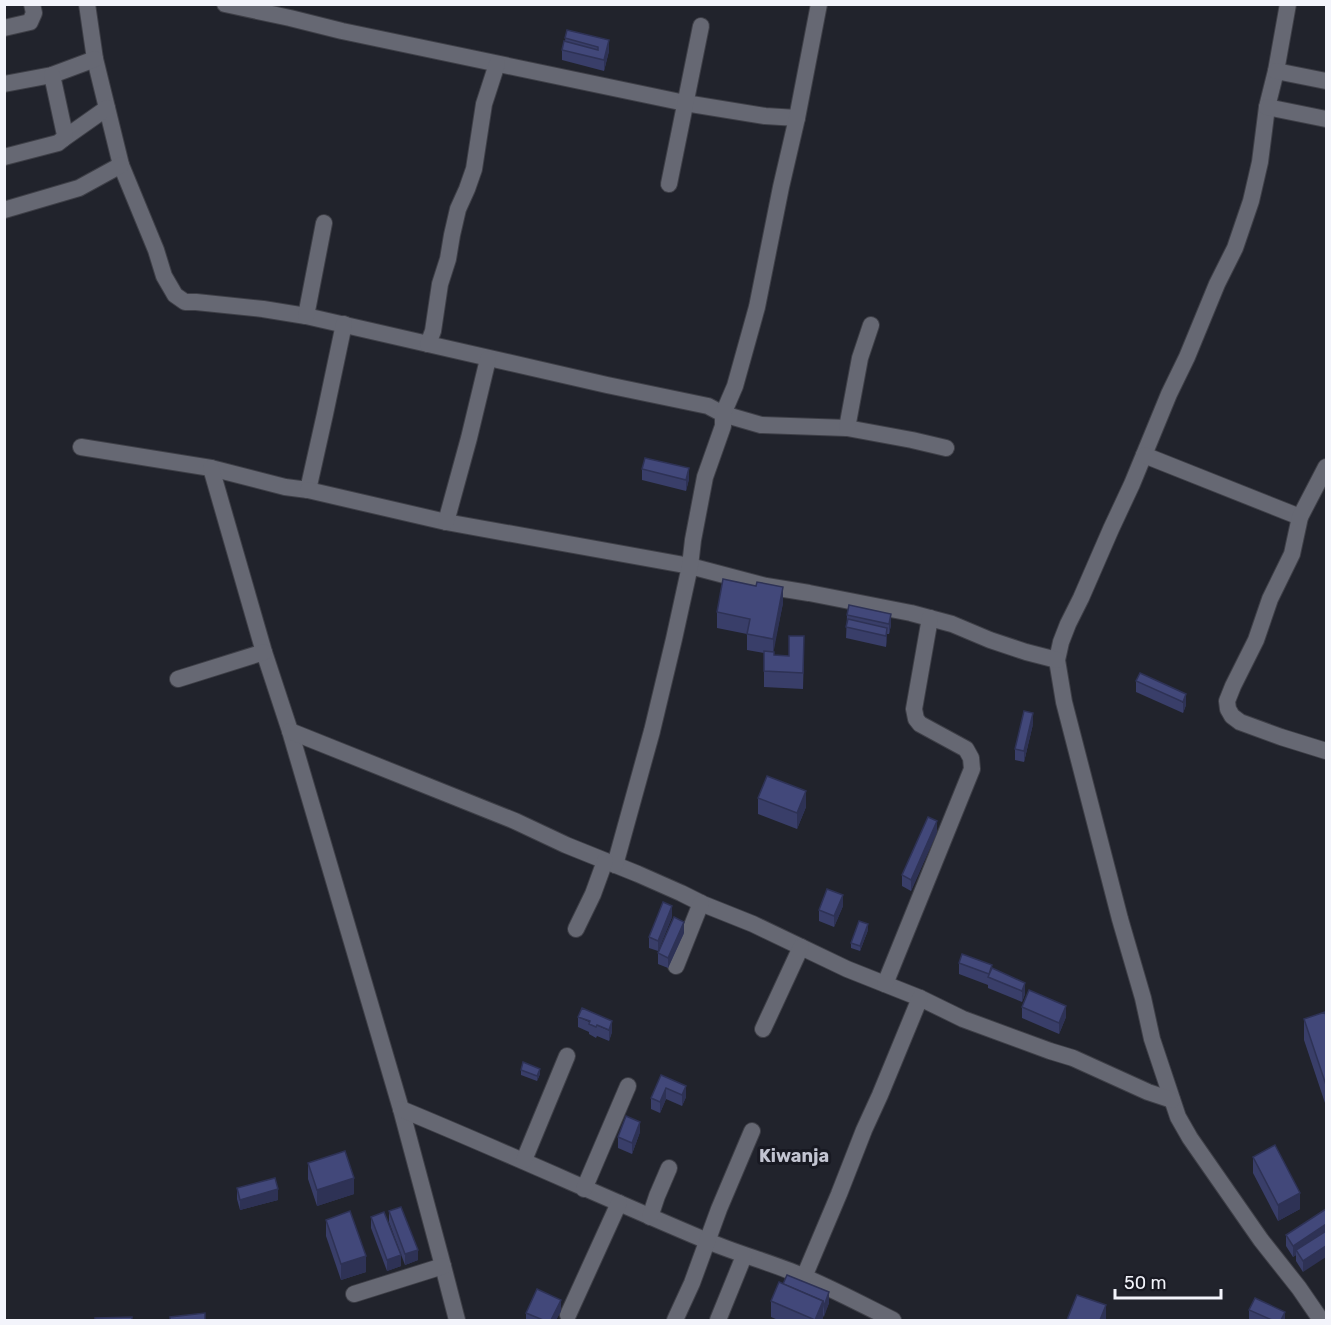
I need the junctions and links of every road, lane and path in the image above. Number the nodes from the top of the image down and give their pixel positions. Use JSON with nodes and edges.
{"nodes":[{"id":1,"x":32,"y":4,"type":"edge"},
{"id":2,"x":87,"y":4,"type":"edge"},
{"id":3,"x":225,"y":4,"type":"edge"},
{"id":4,"x":819,"y":4,"type":"edge"},
{"id":5,"x":1288,"y":4,"type":"edge"},
{"id":6,"x":701,"y":26,"type":"dead end"},
{"id":7,"x":4,"y":28,"type":"edge"},
{"id":8,"x":95,"y":59,"type":"junction"},
{"id":9,"x":497,"y":64,"type":"junction"},
{"id":10,"x":1276,"y":71,"type":"junction"},
{"id":11,"x":52,"y":75,"type":"junction"},
{"id":12,"x":1326,"y":81,"type":"edge"},
{"id":13,"x":4,"y":84,"type":"edge"},
{"id":14,"x":685,"y":103,"type":"junction"},
{"id":15,"x":1267,"y":107,"type":"junction"},
{"id":16,"x":107,"y":108,"type":"junction"},
{"id":17,"x":797,"y":118,"type":"junction"},
{"id":18,"x":1326,"y":119,"type":"edge"},
{"id":19,"x":63,"y":139,"type":"junction"},
{"id":20,"x":4,"y":158,"type":"edge"},
{"id":21,"x":121,"y":165,"type":"junction"},
{"id":22,"x":669,"y":184,"type":"dead end"},
{"id":23,"x":4,"y":210,"type":"edge"},
{"id":24,"x":324,"y":223,"type":"dead end"},
{"id":25,"x":306,"y":316,"type":"junction"},
{"id":26,"x":344,"y":324,"type":"junction"},
{"id":27,"x":871,"y":325,"type":"dead end"},
{"id":28,"x":428,"y":344,"type":"junction"},
{"id":29,"x":488,"y":359,"type":"junction"},
{"id":30,"x":723,"y":414,"type":"junction"},
{"id":31,"x":847,"y":428,"type":"junction"},
{"id":32,"x":81,"y":447,"type":"dead end"},
{"id":33,"x":946,"y":448,"type":"dead end"},
{"id":34,"x":1144,"y":455,"type":"junction"},
{"id":35,"x":1326,"y":467,"type":"edge"},
{"id":36,"x":211,"y":468,"type":"junction"},
{"id":37,"x":308,"y":490,"type":"junction"},
{"id":38,"x":1300,"y":518,"type":"junction"},
{"id":39,"x":446,"y":522,"type":"junction"},
{"id":40,"x":690,"y":566,"type":"junction"},
{"id":41,"x":930,"y":618,"type":"junction"},
{"id":42,"x":264,"y":652,"type":"junction"},
{"id":43,"x":1057,"y":660,"type":"junction"},
{"id":44,"x":178,"y":679,"type":"dead end"},
{"id":45,"x":290,"y":731,"type":"junction"},
{"id":46,"x":1326,"y":751,"type":"edge"},
{"id":47,"x":610,"y":863,"type":"junction"},
{"id":48,"x":701,"y":903,"type":"junction"},
{"id":49,"x":576,"y":929,"type":"dead end"},
{"id":50,"x":801,"y":946,"type":"junction"},
{"id":51,"x":676,"y":966,"type":"dead end"},
{"id":52,"x":885,"y":984,"type":"junction"},
{"id":53,"x":920,"y":998,"type":"junction"},
{"id":54,"x":763,"y":1029,"type":"dead end"},
{"id":55,"x":567,"y":1056,"type":"dead end"},
{"id":56,"x":628,"y":1086,"type":"dead end"},
{"id":57,"x":1172,"y":1100,"type":"junction"},
{"id":58,"x":401,"y":1109,"type":"junction"},
{"id":59,"x":752,"y":1131,"type":"dead end"},
{"id":60,"x":524,"y":1160,"type":"junction"},
{"id":61,"x":669,"y":1168,"type":"dead end"},
{"id":62,"x":584,"y":1189,"type":"junction"},
{"id":63,"x":619,"y":1203,"type":"junction"},
{"id":64,"x":651,"y":1216,"type":"junction"},
{"id":65,"x":707,"y":1242,"type":"junction"},
{"id":66,"x":744,"y":1256,"type":"junction"},
{"id":67,"x":443,"y":1266,"type":"junction"},
{"id":68,"x":804,"y":1277,"type":"junction"},
{"id":69,"x":354,"y":1294,"type":"dead end"},
{"id":70,"x":568,"y":1315,"type":"dead end"},
{"id":71,"x":456,"y":1320,"type":"edge"},
{"id":72,"x":675,"y":1320,"type":"edge"},
{"id":73,"x":718,"y":1320,"type":"edge"},
{"id":74,"x":893,"y":1320,"type":"edge"},
{"id":75,"x":1320,"y":1320,"type":"edge"}],
"edges":[{"from":1,"to":7,"type":"street"},
{"from":2,"to":8,"type":"street"},
{"from":3,"to":9,"type":"street"},
{"from":4,"to":17,"type":"street"},
{"from":5,"to":10,"type":"street"},
{"from":6,"to":14,"type":"street"},
{"from":8,"to":11,"type":"street"},
{"from":8,"to":16,"type":"street"},
{"from":9,"to":14,"type":"street"},
{"from":9,"to":28,"type":"street"},
{"from":10,"to":12,"type":"street"},
{"from":10,"to":15,"type":"street"},
{"from":11,"to":13,"type":"street"},
{"from":11,"to":19,"type":"street"},
{"from":14,"to":17,"type":"street"},
{"from":14,"to":22,"type":"street"},
{"from":15,"to":18,"type":"street"},
{"from":15,"to":34,"type":"street"},
{"from":16,"to":19,"type":"street"},
{"from":16,"to":21,"type":"street"},
{"from":17,"to":30,"type":"street"},
{"from":19,"to":20,"type":"street"},
{"from":21,"to":23,"type":"street"},
{"from":21,"to":25,"type":"street"},
{"from":24,"to":25,"type":"street"},
{"from":25,"to":26,"type":"street"},
{"from":26,"to":28,"type":"street"},
{"from":26,"to":37,"type":"street"},
{"from":27,"to":31,"type":"street"},
{"from":28,"to":29,"type":"street"},
{"from":29,"to":30,"type":"street"},
{"from":29,"to":39,"type":"street"},
{"from":30,"to":31,"type":"street"},
{"from":30,"to":40,"type":"street"},
{"from":31,"to":33,"type":"street"},
{"from":32,"to":36,"type":"street"},
{"from":34,"to":38,"type":"street"},
{"from":34,"to":43,"type":"street"},
{"from":35,"to":38,"type":"street"},
{"from":36,"to":37,"type":"street"},
{"from":36,"to":42,"type":"street"},
{"from":37,"to":39,"type":"street"},
{"from":38,"to":46,"type":"street"},
{"from":39,"to":40,"type":"street"},
{"from":40,"to":41,"type":"street"},
{"from":40,"to":47,"type":"street"},
{"from":41,"to":43,"type":"street"},
{"from":41,"to":52,"type":"street"},
{"from":42,"to":44,"type":"street"},
{"from":42,"to":45,"type":"street"},
{"from":43,"to":57,"type":"street"},
{"from":45,"to":47,"type":"street"},
{"from":45,"to":58,"type":"street"},
{"from":47,"to":48,"type":"street"},
{"from":47,"to":49,"type":"street"},
{"from":48,"to":50,"type":"street"},
{"from":48,"to":51,"type":"street"},
{"from":50,"to":52,"type":"street"},
{"from":50,"to":54,"type":"street"},
{"from":52,"to":53,"type":"street"},
{"from":53,"to":57,"type":"street"},
{"from":53,"to":68,"type":"street"},
{"from":55,"to":60,"type":"street"},
{"from":56,"to":62,"type":"street"},
{"from":57,"to":75,"type":"street"},
{"from":58,"to":60,"type":"street"},
{"from":58,"to":67,"type":"street"},
{"from":59,"to":65,"type":"street"},
{"from":60,"to":62,"type":"street"},
{"from":61,"to":64,"type":"street"},
{"from":62,"to":63,"type":"street"},
{"from":63,"to":64,"type":"street"},
{"from":63,"to":70,"type":"street"},
{"from":64,"to":65,"type":"street"},
{"from":65,"to":66,"type":"street"},
{"from":65,"to":72,"type":"street"},
{"from":66,"to":68,"type":"street"},
{"from":66,"to":73,"type":"street"},
{"from":67,"to":69,"type":"street"},
{"from":67,"to":71,"type":"street"},
{"from":68,"to":74,"type":"street"}]}
